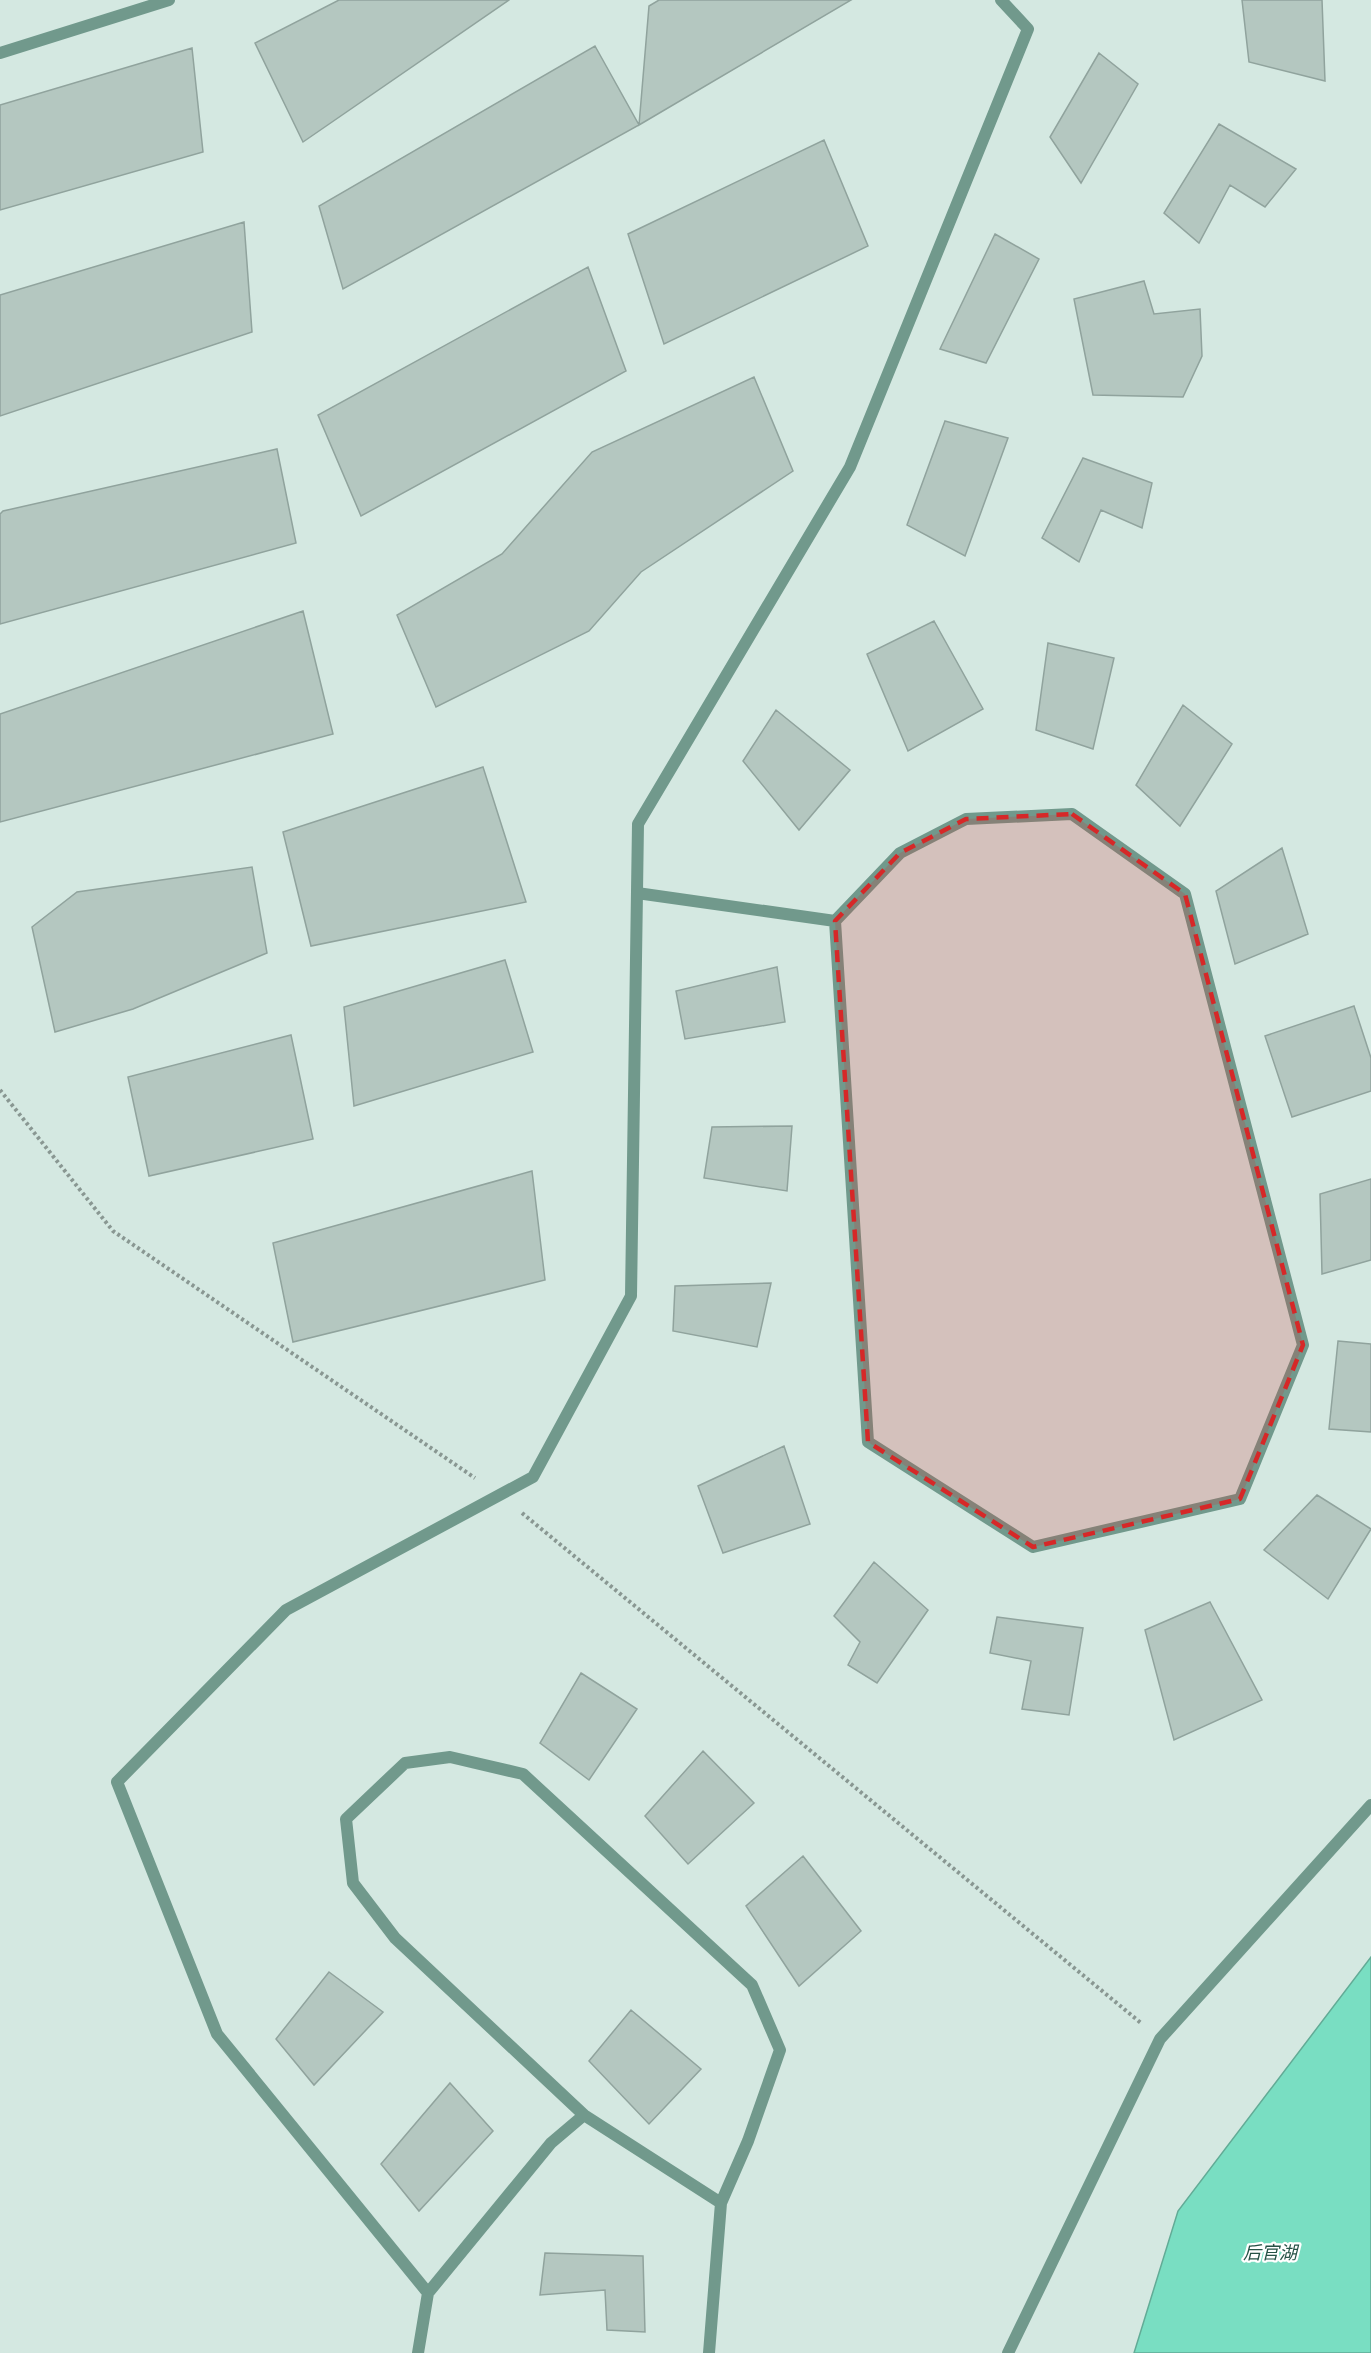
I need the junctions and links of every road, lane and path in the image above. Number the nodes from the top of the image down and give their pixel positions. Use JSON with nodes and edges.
{"nodes":[{"id":1,"x":170,"y":0,"type":"edge"},
{"id":2,"x":1001,"y":0,"type":"edge"},
{"id":3,"x":0,"y":53,"type":"edge"},
{"id":4,"x":637,"y":893,"type":"junction"},
{"id":5,"x":835,"y":921,"type":"junction"},
{"id":6,"x":0,"y":1090,"type":"edge"},
{"id":7,"x":500,"y":1495,"type":"junction"},
{"id":8,"x":1371,"y":1805,"type":"edge"},
{"id":9,"x":1160,"y":2039,"type":"junction"},
{"id":10,"x":584,"y":2115,"type":"junction"},
{"id":11,"x":721,"y":2203,"type":"junction"},
{"id":12,"x":428,"y":2293,"type":"junction"},
{"id":13,"x":418,"y":2353,"type":"edge"},
{"id":14,"x":709,"y":2353,"type":"edge"},
{"id":15,"x":1008,"y":2353,"type":"edge"}],
"edges":[{"from":1,"to":3,"type":"street"},
{"from":2,"to":4,"type":"street"},
{"from":4,"to":5,"type":"street"},
{"from":4,"to":7,"type":"street"},
{"from":5,"to":5,"type":"street"},
{"from":6,"to":7,"type":"path"},
{"from":7,"to":9,"type":"path"},
{"from":7,"to":12,"type":"street"},
{"from":8,"to":9,"type":"street"},
{"from":9,"to":15,"type":"street"},
{"from":10,"to":11,"type":"street"},
{"from":10,"to":11,"type":"street"},
{"from":10,"to":12,"type":"street"},
{"from":11,"to":14,"type":"street"},
{"from":12,"to":13,"type":"street"}]}
